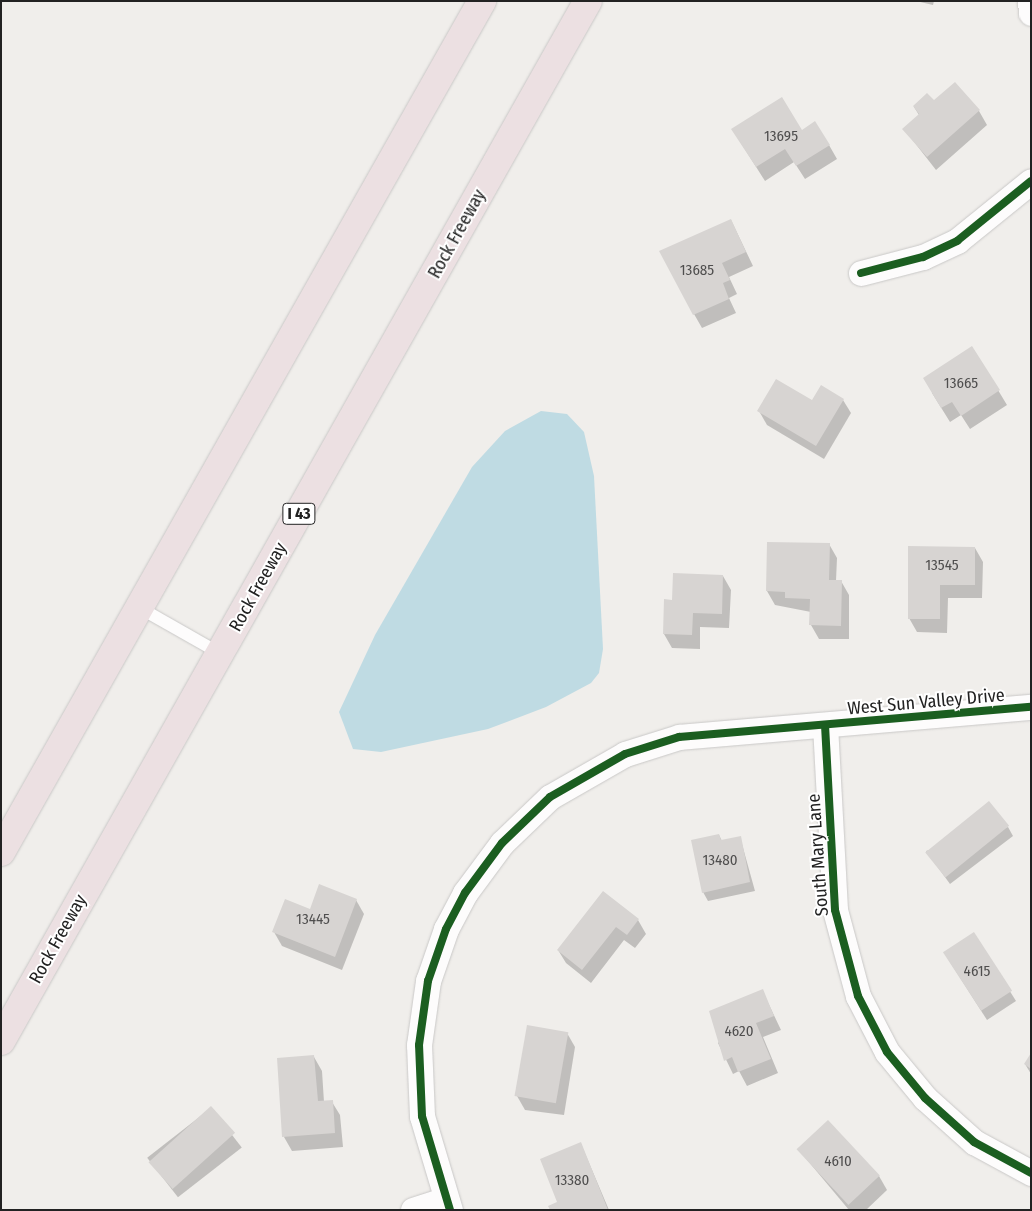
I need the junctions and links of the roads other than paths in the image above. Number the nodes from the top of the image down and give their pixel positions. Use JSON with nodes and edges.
{"nodes":[{"id":1,"x":482,"y":1,"type":"edge"},
{"id":2,"x":588,"y":1,"type":"edge"},
{"id":3,"x":1030,"y":1,"type":"edge"},
{"id":4,"x":1031,"y":13,"type":"edge"},
{"id":5,"x":1031,"y":181,"type":"edge"},
{"id":6,"x":861,"y":273,"type":"dead end"},
{"id":7,"x":140,"y":608,"type":"junction"},
{"id":8,"x":221,"y":654,"type":"junction"},
{"id":9,"x":1031,"y":707,"type":"edge"},
{"id":10,"x":824,"y":725,"type":"junction"},
{"id":11,"x":1,"y":852,"type":"edge"},
{"id":12,"x":1,"y":1041,"type":"edge"},
{"id":13,"x":1031,"y":1173,"type":"edge"},
{"id":14,"x":448,"y":1204,"type":"edge"},
{"id":15,"x":413,"y":1210,"type":"edge"}],
"edges":[{"from":1,"to":7,"type":"highway"},
{"from":2,"to":8,"type":"highway","name":"Rock Freeway","number":"I 43"},
{"from":3,"to":4,"type":"street"},
{"from":5,"to":6,"type":"street"},
{"from":7,"to":8,"type":"lane"},
{"from":7,"to":11,"type":"highway"},
{"from":8,"to":12,"type":"highway","name":"Rock Freeway","number":"I 43"},
{"from":9,"to":10,"type":"street","name":"West Sun Valley Drive"},
{"from":10,"to":13,"type":"street","name":"South Mary Lane"},
{"from":10,"to":14,"type":"street","name":"West Sun Valley Drive"},
{"from":14,"to":15,"type":"street"}]}
